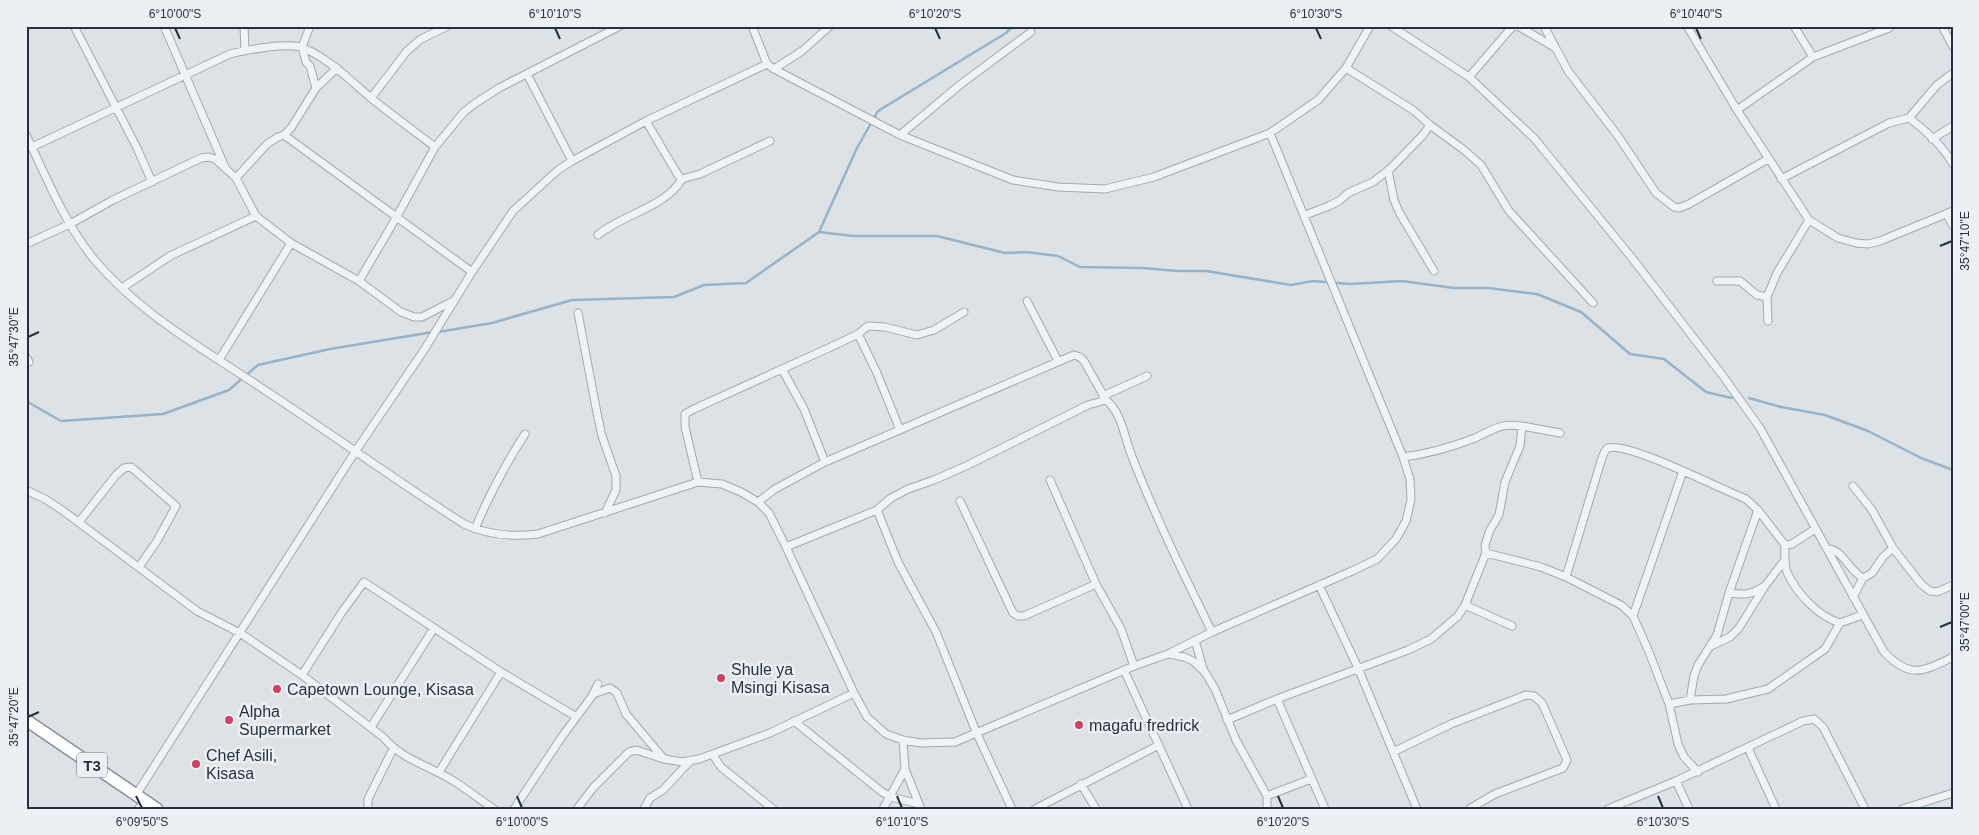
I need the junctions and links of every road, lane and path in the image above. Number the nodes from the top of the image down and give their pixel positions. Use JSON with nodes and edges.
{"nodes":[{"id":1,"x":74,"y":26,"type":"edge"},
{"id":2,"x":164,"y":26,"type":"edge"},
{"id":3,"x":244,"y":26,"type":"edge"},
{"id":4,"x":310,"y":26,"type":"edge"},
{"id":5,"x":448,"y":26,"type":"edge"},
{"id":6,"x":620,"y":26,"type":"edge"},
{"id":7,"x":752,"y":26,"type":"edge"},
{"id":8,"x":830,"y":26,"type":"edge"},
{"id":9,"x":1370,"y":26,"type":"edge"},
{"id":10,"x":1391,"y":26,"type":"edge"},
{"id":11,"x":1507,"y":26,"type":"edge"},
{"id":12,"x":1517,"y":26,"type":"edge"},
{"id":13,"x":1544,"y":26,"type":"edge"},
{"id":14,"x":1687,"y":26,"type":"edge"},
{"id":15,"x":1794,"y":26,"type":"edge"},
{"id":16,"x":1942,"y":26,"type":"edge"},
{"id":17,"x":1512,"y":27,"type":"edge"},
{"id":18,"x":1889,"y":28,"type":"dead end"},
{"id":19,"x":1031,"y":32,"type":"dead end"},
{"id":20,"x":302,"y":47,"type":"junction"},
{"id":21,"x":1554,"y":47,"type":"junction"},
{"id":22,"x":1953,"y":47,"type":"edge"},
{"id":23,"x":245,"y":50,"type":"junction"},
{"id":24,"x":1813,"y":57,"type":"junction"},
{"id":25,"x":767,"y":64,"type":"junction"},
{"id":26,"x":337,"y":68,"type":"junction"},
{"id":27,"x":1346,"y":68,"type":"junction"},
{"id":28,"x":774,"y":70,"type":"junction"},
{"id":29,"x":1953,"y":73,"type":"edge"},
{"id":30,"x":528,"y":74,"type":"junction"},
{"id":31,"x":185,"y":75,"type":"junction"},
{"id":32,"x":1469,"y":77,"type":"junction"},
{"id":33,"x":316,"y":88,"type":"junction"},
{"id":34,"x":371,"y":98,"type":"junction"},
{"id":35,"x":117,"y":108,"type":"junction"},
{"id":36,"x":1736,"y":110,"type":"junction"},
{"id":37,"x":1909,"y":118,"type":"junction"},
{"id":38,"x":646,"y":122,"type":"junction"},
{"id":39,"x":1430,"y":125,"type":"junction"},
{"id":40,"x":1953,"y":126,"type":"edge"},
{"id":41,"x":1270,"y":133,"type":"junction"},
{"id":42,"x":26,"y":135,"type":"edge"},
{"id":43,"x":284,"y":135,"type":"junction"},
{"id":44,"x":900,"y":135,"type":"junction"},
{"id":45,"x":1932,"y":139,"type":"junction"},
{"id":46,"x":770,"y":141,"type":"dead end"},
{"id":47,"x":32,"y":147,"type":"junction"},
{"id":48,"x":435,"y":147,"type":"junction"},
{"id":49,"x":1768,"y":159,"type":"junction"},
{"id":50,"x":572,"y":161,"type":"junction"},
{"id":51,"x":1953,"y":164,"type":"edge"},
{"id":52,"x":1388,"y":170,"type":"junction"},
{"id":53,"x":227,"y":172,"type":"junction"},
{"id":54,"x":236,"y":178,"type":"junction"},
{"id":55,"x":682,"y":179,"type":"junction"},
{"id":56,"x":1781,"y":179,"type":"junction"},
{"id":57,"x":152,"y":182,"type":"junction"},
{"id":58,"x":1950,"y":212,"type":"edge"},
{"id":59,"x":1305,"y":214,"type":"junction"},
{"id":60,"x":256,"y":216,"type":"junction"},
{"id":61,"x":396,"y":218,"type":"junction"},
{"id":62,"x":1809,"y":220,"type":"junction"},
{"id":63,"x":70,"y":224,"type":"junction"},
{"id":64,"x":1953,"y":226,"type":"edge"},
{"id":65,"x":598,"y":235,"type":"dead end"},
{"id":66,"x":291,"y":243,"type":"junction"},
{"id":67,"x":26,"y":244,"type":"edge"},
{"id":68,"x":1434,"y":271,"type":"dead end"},
{"id":69,"x":472,"y":272,"type":"junction"},
{"id":70,"x":359,"y":281,"type":"junction"},
{"id":71,"x":1717,"y":281,"type":"dead end"},
{"id":72,"x":122,"y":288,"type":"junction"},
{"id":73,"x":1767,"y":297,"type":"junction"},
{"id":74,"x":454,"y":300,"type":"junction"},
{"id":75,"x":1027,"y":301,"type":"dead end"},
{"id":76,"x":1593,"y":303,"type":"dead end"},
{"id":77,"x":964,"y":312,"type":"dead end"},
{"id":78,"x":578,"y":313,"type":"dead end"},
{"id":79,"x":1768,"y":321,"type":"dead end"},
{"id":80,"x":858,"y":334,"type":"junction"},
{"id":81,"x":220,"y":360,"type":"junction"},
{"id":82,"x":1058,"y":362,"type":"junction"},
{"id":83,"x":782,"y":369,"type":"junction"},
{"id":84,"x":1147,"y":376,"type":"dead end"},
{"id":85,"x":1104,"y":398,"type":"junction"},
{"id":86,"x":1522,"y":426,"type":"junction"},
{"id":87,"x":900,"y":430,"type":"junction"},
{"id":88,"x":1560,"y":433,"type":"dead end"},
{"id":89,"x":525,"y":434,"type":"dead end"},
{"id":90,"x":355,"y":452,"type":"junction"},
{"id":91,"x":1403,"y":456,"type":"junction"},
{"id":92,"x":826,"y":462,"type":"junction"},
{"id":93,"x":1683,"y":471,"type":"junction"},
{"id":94,"x":1050,"y":480,"type":"dead end"},
{"id":95,"x":698,"y":482,"type":"junction"},
{"id":96,"x":1852,"y":486,"type":"dead end"},
{"id":97,"x":26,"y":491,"type":"edge"},
{"id":98,"x":960,"y":501,"type":"dead end"},
{"id":99,"x":758,"y":502,"type":"junction"},
{"id":100,"x":877,"y":510,"type":"junction"},
{"id":101,"x":1758,"y":510,"type":"junction"},
{"id":102,"x":605,"y":514,"type":"junction"},
{"id":103,"x":79,"y":522,"type":"junction"},
{"id":104,"x":475,"y":529,"type":"junction"},
{"id":105,"x":1815,"y":529,"type":"junction"},
{"id":106,"x":1785,"y":545,"type":"junction"},
{"id":107,"x":786,"y":547,"type":"junction"},
{"id":108,"x":1893,"y":548,"type":"junction"},
{"id":109,"x":1827,"y":549,"type":"junction"},
{"id":110,"x":1486,"y":553,"type":"junction"},
{"id":111,"x":1784,"y":561,"type":"junction"},
{"id":112,"x":139,"y":567,"type":"junction"},
{"id":113,"x":1566,"y":577,"type":"junction"},
{"id":114,"x":1863,"y":578,"type":"junction"},
{"id":115,"x":1096,"y":584,"type":"junction"},
{"id":116,"x":1319,"y":585,"type":"junction"},
{"id":117,"x":1953,"y":585,"type":"edge"},
{"id":118,"x":1765,"y":586,"type":"junction"},
{"id":119,"x":1729,"y":593,"type":"junction"},
{"id":120,"x":1853,"y":597,"type":"junction"},
{"id":121,"x":1464,"y":605,"type":"junction"},
{"id":122,"x":1862,"y":615,"type":"junction"},
{"id":123,"x":1633,"y":616,"type":"junction"},
{"id":124,"x":1840,"y":623,"type":"junction"},
{"id":125,"x":1512,"y":626,"type":"dead end"},
{"id":126,"x":434,"y":628,"type":"junction"},
{"id":127,"x":1212,"y":632,"type":"junction"},
{"id":128,"x":240,"y":633,"type":"junction"},
{"id":129,"x":1195,"y":640,"type":"junction"},
{"id":130,"x":1709,"y":646,"type":"junction"},
{"id":131,"x":1168,"y":654,"type":"junction"},
{"id":132,"x":1953,"y":657,"type":"edge"},
{"id":133,"x":1134,"y":666,"type":"junction"},
{"id":134,"x":1358,"y":668,"type":"junction"},
{"id":135,"x":1124,"y":670,"type":"junction"},
{"id":136,"x":500,"y":672,"type":"junction"},
{"id":137,"x":1204,"y":672,"type":"junction"},
{"id":138,"x":302,"y":675,"type":"junction"},
{"id":139,"x":598,"y":684,"type":"dead end"},
{"id":140,"x":854,"y":693,"type":"junction"},
{"id":141,"x":593,"y":694,"type":"junction"},
{"id":142,"x":1277,"y":700,"type":"junction"},
{"id":143,"x":1690,"y":700,"type":"junction"},
{"id":144,"x":1669,"y":704,"type":"junction"},
{"id":145,"x":575,"y":716,"type":"junction"},
{"id":146,"x":26,"y":720,"type":"edge"},
{"id":147,"x":1227,"y":720,"type":"junction"},
{"id":148,"x":794,"y":721,"type":"junction"},
{"id":149,"x":371,"y":727,"type":"junction"},
{"id":150,"x":977,"y":734,"type":"junction"},
{"id":151,"x":903,"y":740,"type":"junction"},
{"id":152,"x":1159,"y":745,"type":"junction"},
{"id":153,"x":1748,"y":748,"type":"junction"},
{"id":154,"x":393,"y":749,"type":"junction"},
{"id":155,"x":1393,"y":752,"type":"junction"},
{"id":156,"x":712,"y":755,"type":"junction"},
{"id":157,"x":664,"y":759,"type":"junction"},
{"id":158,"x":691,"y":760,"type":"junction"},
{"id":159,"x":905,"y":769,"type":"junction"},
{"id":160,"x":439,"y":772,"type":"junction"},
{"id":161,"x":1698,"y":772,"type":"junction"},
{"id":162,"x":1311,"y":779,"type":"junction"},
{"id":163,"x":1676,"y":782,"type":"junction"},
{"id":164,"x":1081,"y":784,"type":"junction"},
{"id":165,"x":1953,"y":793,"type":"edge"},
{"id":166,"x":136,"y":795,"type":"junction"},
{"id":167,"x":1267,"y":796,"type":"junction"},
{"id":168,"x":891,"y":797,"type":"junction"},
{"id":169,"x":142,"y":805,"type":"edge"},
{"id":170,"x":920,"y":806,"type":"edge"},
{"id":171,"x":1915,"y":807,"type":"edge"},
{"id":172,"x":158,"y":809,"type":"edge"},
{"id":173,"x":368,"y":809,"type":"edge"},
{"id":174,"x":494,"y":809,"type":"edge"},
{"id":175,"x":514,"y":809,"type":"edge"},
{"id":176,"x":577,"y":809,"type":"edge"},
{"id":177,"x":644,"y":809,"type":"edge"},
{"id":178,"x":773,"y":809,"type":"edge"},
{"id":179,"x":883,"y":809,"type":"edge"},
{"id":180,"x":1012,"y":809,"type":"edge"},
{"id":181,"x":1035,"y":809,"type":"edge"},
{"id":182,"x":1096,"y":809,"type":"edge"},
{"id":183,"x":1188,"y":809,"type":"edge"},
{"id":184,"x":1267,"y":809,"type":"edge"},
{"id":185,"x":1325,"y":809,"type":"edge"},
{"id":186,"x":1418,"y":809,"type":"edge"},
{"id":187,"x":1469,"y":809,"type":"edge"},
{"id":188,"x":1608,"y":809,"type":"edge"},
{"id":189,"x":1689,"y":809,"type":"edge"},
{"id":190,"x":1776,"y":809,"type":"edge"},
{"id":191,"x":1865,"y":809,"type":"edge"},
{"id":192,"x":1902,"y":809,"type":"edge"}],
"edges":[{"from":1,"to":35,"type":"street"},
{"from":2,"to":31,"type":"street"},
{"from":3,"to":23,"type":"street"},
{"from":4,"to":20,"type":"street"},
{"from":5,"to":34,"type":"street"},
{"from":6,"to":30,"type":"street"},
{"from":7,"to":25,"type":"street"},
{"from":8,"to":28,"type":"street"},
{"from":9,"to":27,"type":"street"},
{"from":10,"to":32,"type":"street"},
{"from":11,"to":17,"type":"street"},
{"from":12,"to":17,"type":"street"},
{"from":12,"to":21,"type":"street"},
{"from":13,"to":21,"type":"street"},
{"from":14,"to":36,"type":"street"},
{"from":15,"to":24,"type":"street"},
{"from":16,"to":22,"type":"street"},
{"from":17,"to":32,"type":"street"},
{"from":18,"to":24,"type":"street"},
{"from":19,"to":44,"type":"street"},
{"from":20,"to":23,"type":"street"},
{"from":20,"to":26,"type":"street"},
{"from":20,"to":33,"type":"street"},
{"from":21,"to":49,"type":"street"},
{"from":23,"to":31,"type":"street"},
{"from":24,"to":36,"type":"street"},
{"from":25,"to":28,"type":"street"},
{"from":25,"to":38,"type":"street"},
{"from":26,"to":33,"type":"street"},
{"from":26,"to":34,"type":"street"},
{"from":27,"to":39,"type":"street"},
{"from":27,"to":41,"type":"street"},
{"from":28,"to":44,"type":"street"},
{"from":29,"to":37,"type":"street"},
{"from":30,"to":48,"type":"street"},
{"from":30,"to":50,"type":"street"},
{"from":31,"to":35,"type":"street"},
{"from":31,"to":53,"type":"street"},
{"from":32,"to":105,"type":"street"},
{"from":33,"to":43,"type":"street"},
{"from":34,"to":48,"type":"street"},
{"from":35,"to":47,"type":"street"},
{"from":35,"to":57,"type":"street"},
{"from":36,"to":49,"type":"street"},
{"from":37,"to":45,"type":"street"},
{"from":37,"to":56,"type":"street"},
{"from":38,"to":50,"type":"street"},
{"from":38,"to":55,"type":"street"},
{"from":39,"to":52,"type":"street"},
{"from":39,"to":76,"type":"street"},
{"from":40,"to":45,"type":"street"},
{"from":41,"to":44,"type":"street"},
{"from":41,"to":59,"type":"street"},
{"from":42,"to":47,"type":"street"},
{"from":43,"to":54,"type":"street"},
{"from":43,"to":61,"type":"street"},
{"from":45,"to":51,"type":"street"},
{"from":46,"to":55,"type":"street"},
{"from":47,"to":63,"type":"street"},
{"from":48,"to":61,"type":"street"},
{"from":49,"to":56,"type":"street"},
{"from":50,"to":69,"type":"street"},
{"from":52,"to":59,"type":"street"},
{"from":52,"to":68,"type":"street"},
{"from":53,"to":54,"type":"street"},
{"from":53,"to":57,"type":"street"},
{"from":54,"to":60,"type":"street"},
{"from":55,"to":65,"type":"street"},
{"from":56,"to":62,"type":"street"},
{"from":57,"to":63,"type":"street"},
{"from":58,"to":62,"type":"street"},
{"from":58,"to":64,"type":"street"},
{"from":59,"to":91,"type":"street"},
{"from":60,"to":66,"type":"street"},
{"from":60,"to":72,"type":"street"},
{"from":61,"to":69,"type":"street"},
{"from":61,"to":70,"type":"street"},
{"from":62,"to":73,"type":"street"},
{"from":63,"to":67,"type":"street"},
{"from":63,"to":72,"type":"street"},
{"from":66,"to":70,"type":"street"},
{"from":66,"to":81,"type":"street"},
{"from":69,"to":74,"type":"street"},
{"from":70,"to":74,"type":"street"},
{"from":71,"to":73,"type":"street"},
{"from":72,"to":81,"type":"street"},
{"from":73,"to":79,"type":"street"},
{"from":74,"to":90,"type":"street"},
{"from":75,"to":82,"type":"street"},
{"from":77,"to":80,"type":"street"},
{"from":78,"to":102,"type":"street"},
{"from":80,"to":83,"type":"street"},
{"from":80,"to":87,"type":"street"},
{"from":81,"to":90,"type":"street"},
{"from":82,"to":85,"type":"street"},
{"from":82,"to":87,"type":"street"},
{"from":83,"to":92,"type":"street"},
{"from":83,"to":95,"type":"street"},
{"from":84,"to":85,"type":"street"},
{"from":85,"to":100,"type":"street"},
{"from":85,"to":127,"type":"street"},
{"from":86,"to":88,"type":"street"},
{"from":86,"to":91,"type":"street"},
{"from":86,"to":110,"type":"street"},
{"from":87,"to":92,"type":"street"},
{"from":89,"to":104,"type":"street"},
{"from":90,"to":104,"type":"street"},
{"from":90,"to":128,"type":"street"},
{"from":91,"to":116,"type":"street"},
{"from":92,"to":99,"type":"street"},
{"from":93,"to":101,"type":"street"},
{"from":93,"to":113,"type":"street"},
{"from":93,"to":123,"type":"street"},
{"from":94,"to":115,"type":"street"},
{"from":95,"to":99,"type":"street"},
{"from":95,"to":102,"type":"street"},
{"from":96,"to":108,"type":"street"},
{"from":97,"to":103,"type":"street"},
{"from":98,"to":115,"type":"street"},
{"from":99,"to":107,"type":"street"},
{"from":100,"to":107,"type":"street"},
{"from":100,"to":150,"type":"street"},
{"from":101,"to":106,"type":"street"},
{"from":101,"to":119,"type":"street"},
{"from":102,"to":104,"type":"street"},
{"from":103,"to":112,"type":"street"},
{"from":103,"to":112,"type":"street"},
{"from":105,"to":106,"type":"street"},
{"from":105,"to":109,"type":"street"},
{"from":106,"to":111,"type":"street"},
{"from":107,"to":140,"type":"street"},
{"from":108,"to":114,"type":"street"},
{"from":108,"to":117,"type":"street"},
{"from":109,"to":114,"type":"street"},
{"from":109,"to":120,"type":"street"},
{"from":110,"to":113,"type":"street"},
{"from":110,"to":121,"type":"street"},
{"from":111,"to":118,"type":"street"},
{"from":111,"to":124,"type":"street"},
{"from":112,"to":128,"type":"street"},
{"from":113,"to":123,"type":"street"},
{"from":114,"to":120,"type":"street"},
{"from":115,"to":133,"type":"street"},
{"from":116,"to":127,"type":"street"},
{"from":116,"to":134,"type":"street"},
{"from":118,"to":119,"type":"street"},
{"from":118,"to":130,"type":"street"},
{"from":119,"to":130,"type":"street"},
{"from":120,"to":122,"type":"street"},
{"from":121,"to":125,"type":"street"},
{"from":121,"to":134,"type":"street"},
{"from":122,"to":124,"type":"street"},
{"from":122,"to":132,"type":"street"},
{"from":123,"to":144,"type":"street"},
{"from":124,"to":143,"type":"street"},
{"from":126,"to":136,"type":"street"},
{"from":126,"to":138,"type":"street"},
{"from":126,"to":149,"type":"street"},
{"from":127,"to":129,"type":"street"},
{"from":128,"to":138,"type":"street"},
{"from":128,"to":166,"type":"street"},
{"from":129,"to":131,"type":"street"},
{"from":129,"to":137,"type":"street"},
{"from":130,"to":143,"type":"street"},
{"from":131,"to":133,"type":"street"},
{"from":131,"to":137,"type":"street"},
{"from":133,"to":135,"type":"street"},
{"from":134,"to":142,"type":"street"},
{"from":134,"to":155,"type":"street"},
{"from":135,"to":150,"type":"street"},
{"from":135,"to":152,"type":"street"},
{"from":136,"to":145,"type":"street"},
{"from":136,"to":160,"type":"street"},
{"from":137,"to":147,"type":"street"},
{"from":138,"to":149,"type":"street"},
{"from":139,"to":141,"type":"street"},
{"from":140,"to":148,"type":"street"},
{"from":140,"to":151,"type":"street"},
{"from":141,"to":145,"type":"street"},
{"from":141,"to":157,"type":"street"},
{"from":142,"to":147,"type":"street"},
{"from":142,"to":162,"type":"street"},
{"from":143,"to":144,"type":"street"},
{"from":144,"to":161,"type":"street"},
{"from":145,"to":175,"type":"street"},
{"from":146,"to":166,"type":"highway","number":"T3"},
{"from":147,"to":167,"type":"street"},
{"from":148,"to":156,"type":"street"},
{"from":148,"to":168,"type":"street"},
{"from":149,"to":154,"type":"street"},
{"from":150,"to":151,"type":"street"},
{"from":150,"to":180,"type":"street"},
{"from":151,"to":159,"type":"street"},
{"from":152,"to":164,"type":"street"},
{"from":152,"to":183,"type":"street"},
{"from":153,"to":161,"type":"street"},
{"from":153,"to":190,"type":"street"},
{"from":153,"to":191,"type":"street"},
{"from":154,"to":160,"type":"street"},
{"from":154,"to":173,"type":"street"},
{"from":155,"to":186,"type":"street"},
{"from":155,"to":187,"type":"street"},
{"from":156,"to":158,"type":"street"},
{"from":156,"to":178,"type":"street"},
{"from":157,"to":158,"type":"street"},
{"from":157,"to":176,"type":"street"},
{"from":158,"to":177,"type":"street"},
{"from":159,"to":168,"type":"street"},
{"from":159,"to":170,"type":"street"},
{"from":160,"to":174,"type":"street"},
{"from":161,"to":163,"type":"street"},
{"from":162,"to":167,"type":"street"},
{"from":162,"to":185,"type":"street"},
{"from":163,"to":188,"type":"street"},
{"from":163,"to":189,"type":"street"},
{"from":164,"to":181,"type":"street"},
{"from":164,"to":182,"type":"street"},
{"from":165,"to":171,"type":"street"},
{"from":166,"to":169,"type":"highway","number":"T3"},
{"from":167,"to":184,"type":"street"},
{"from":168,"to":170,"type":"street"},
{"from":168,"to":179,"type":"street"},
{"from":169,"to":172,"type":"highway","number":"T3"},
{"from":171,"to":192,"type":"street"}]}
